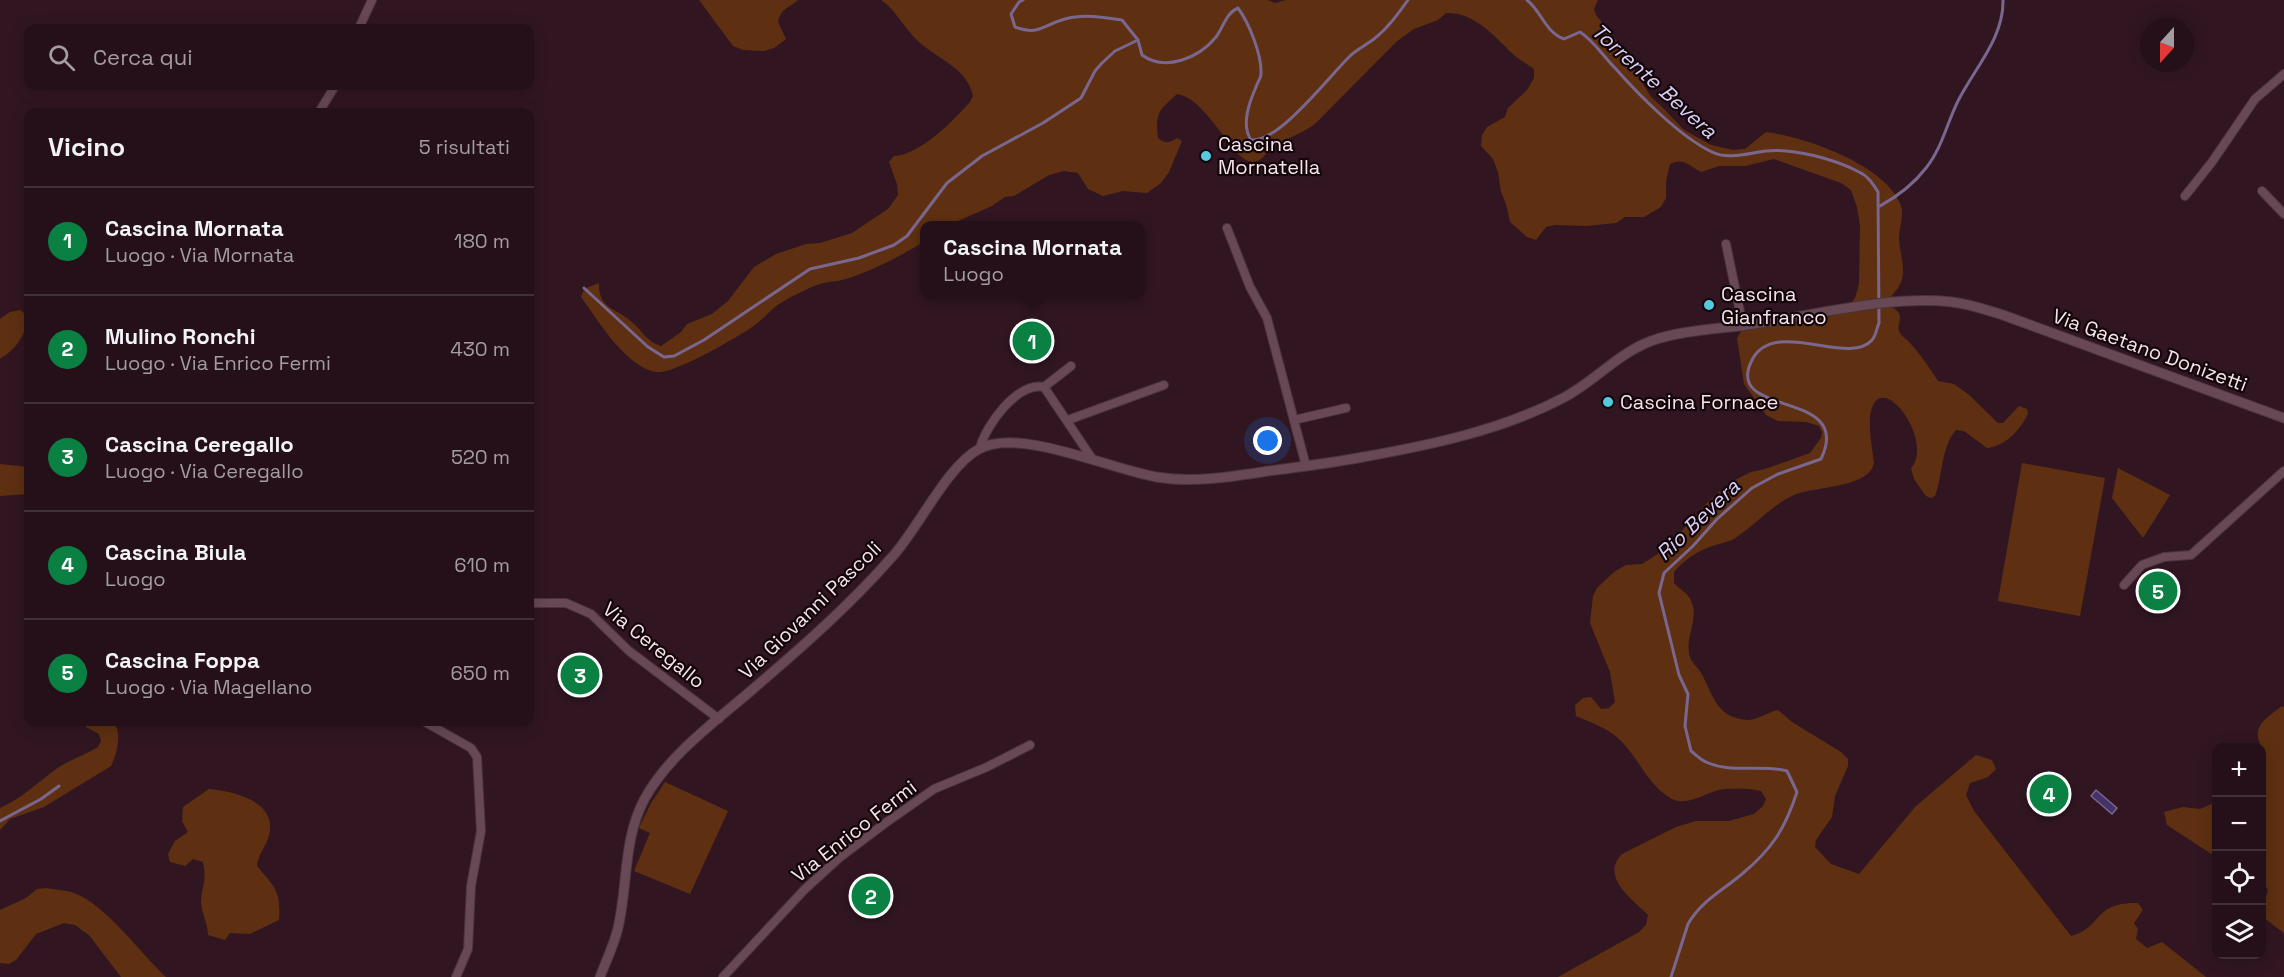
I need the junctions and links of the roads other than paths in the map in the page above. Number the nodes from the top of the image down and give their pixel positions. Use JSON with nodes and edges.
{"nodes":[{"id":1,"x":372,"y":0,"type":"edge"},
{"id":2,"x":361,"y":24,"type":"edge"},
{"id":3,"x":2284,"y":74,"type":"edge"},
{"id":4,"x":333,"y":90,"type":"edge"},
{"id":5,"x":322,"y":108,"type":"edge"},
{"id":6,"x":2262,"y":191,"type":"dead end"},
{"id":7,"x":2185,"y":196,"type":"dead end"},
{"id":8,"x":2284,"y":214,"type":"edge"},
{"id":9,"x":1227,"y":228,"type":"dead end"},
{"id":10,"x":1726,"y":244,"type":"dead end"},
{"id":11,"x":1743,"y":326,"type":"junction"},
{"id":12,"x":1071,"y":366,"type":"dead end"},
{"id":13,"x":1164,"y":385,"type":"dead end"},
{"id":14,"x":1044,"y":387,"type":"junction"},
{"id":15,"x":1346,"y":408,"type":"dead end"},
{"id":16,"x":2284,"y":418,"type":"edge"},
{"id":17,"x":1068,"y":420,"type":"junction"},
{"id":18,"x":1294,"y":420,"type":"junction"},
{"id":19,"x":980,"y":448,"type":"junction"},
{"id":20,"x":1094,"y":461,"type":"junction"},
{"id":21,"x":1306,"y":466,"type":"junction"},
{"id":22,"x":2284,"y":471,"type":"edge"},
{"id":23,"x":2124,"y":585,"type":"dead end"},
{"id":24,"x":534,"y":603,"type":"edge"},
{"id":25,"x":719,"y":719,"type":"junction"},
{"id":26,"x":432,"y":726,"type":"edge"},
{"id":27,"x":1030,"y":745,"type":"dead end"},
{"id":28,"x":456,"y":977,"type":"edge"},
{"id":29,"x":600,"y":977,"type":"edge"},
{"id":30,"x":723,"y":977,"type":"edge"}],
"edges":[{"from":1,"to":2,"type":"street"},
{"from":3,"to":7,"type":"street"},
{"from":4,"to":5,"type":"street"},
{"from":6,"to":8,"type":"street"},
{"from":9,"to":18,"type":"street"},
{"from":10,"to":11,"type":"street"},
{"from":11,"to":16,"type":"street","name":"Via Gaetano Donizetti"},
{"from":11,"to":21,"type":"street"},
{"from":12,"to":14,"type":"street"},
{"from":13,"to":17,"type":"street"},
{"from":14,"to":17,"type":"street"},
{"from":14,"to":19,"type":"street"},
{"from":15,"to":18,"type":"street"},
{"from":17,"to":20,"type":"street"},
{"from":18,"to":21,"type":"street"},
{"from":19,"to":20,"type":"street"},
{"from":19,"to":25,"type":"street","name":"Via Giovanni Pascoli"},
{"from":20,"to":21,"type":"street"},
{"from":22,"to":23,"type":"street"},
{"from":24,"to":25,"type":"street","name":"Via Ceregallo"},
{"from":25,"to":29,"type":"street","name":"Via Giovanni Pascoli"},
{"from":26,"to":28,"type":"street"},
{"from":27,"to":30,"type":"street","name":"Via Enrico Fermi"}]}
